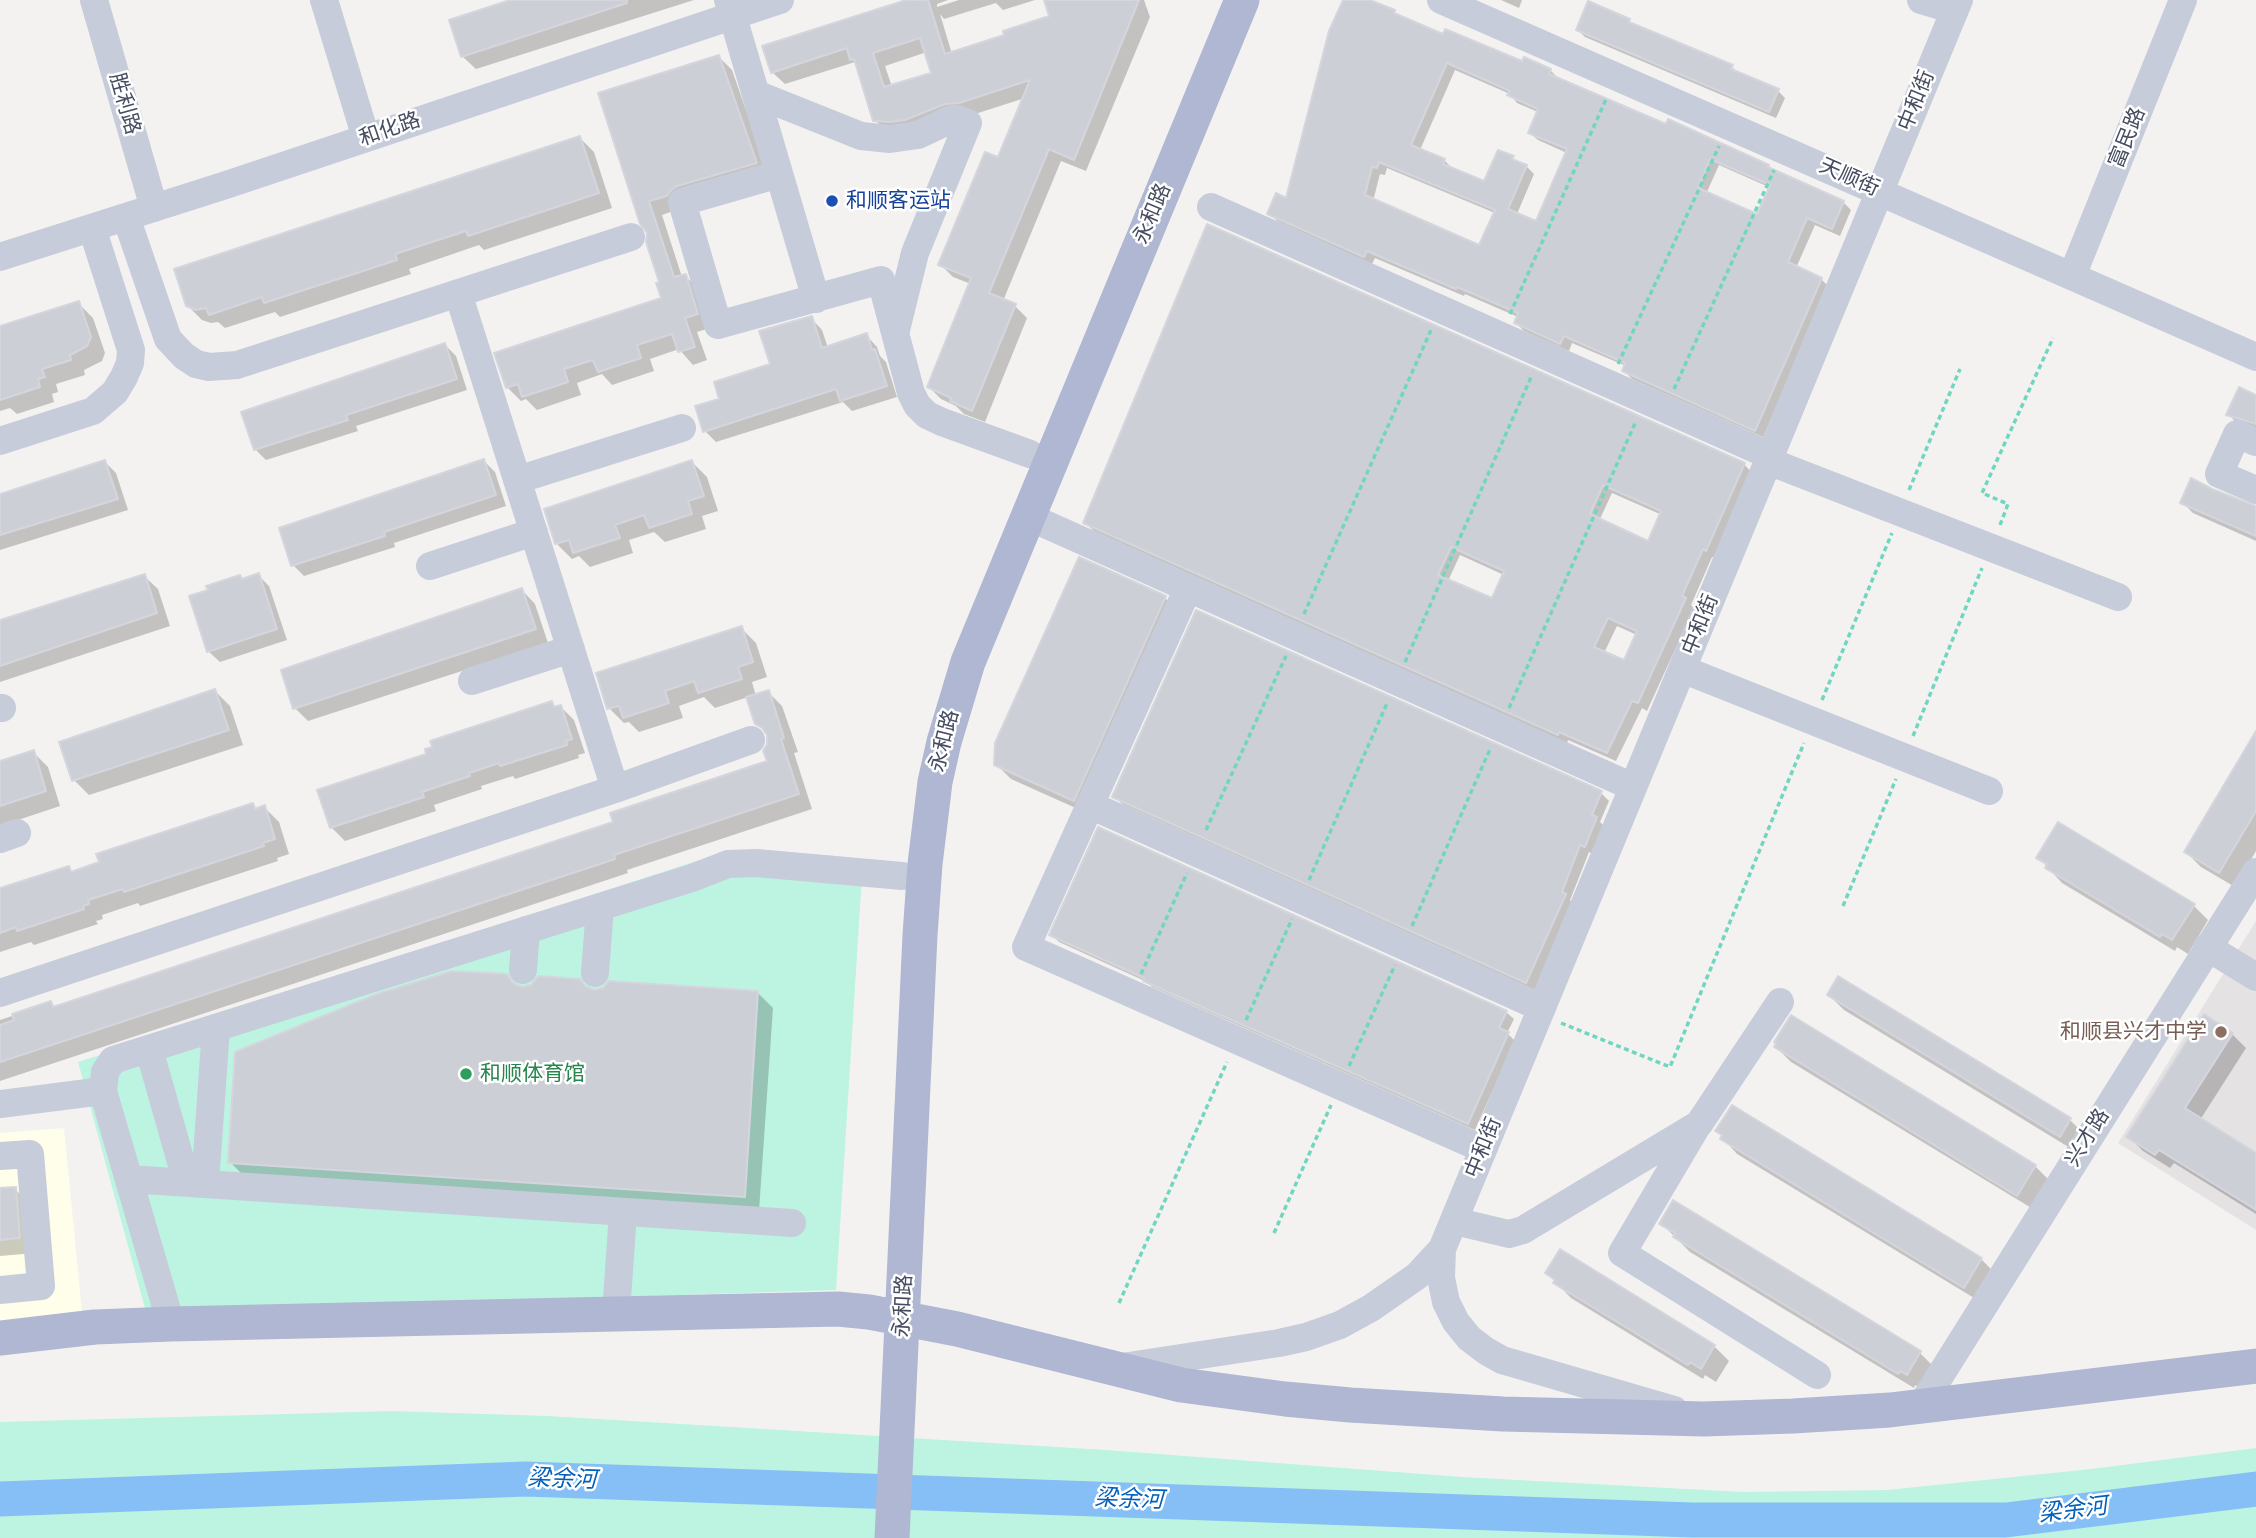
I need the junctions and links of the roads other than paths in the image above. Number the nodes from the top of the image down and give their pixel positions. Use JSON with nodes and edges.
{"nodes":[{"id":1,"x":94,"y":0,"type":"edge"},
{"id":2,"x":324,"y":0,"type":"edge"},
{"id":3,"x":779,"y":0,"type":"edge"},
{"id":4,"x":1219,"y":0,"type":"edge"},
{"id":5,"x":1242,"y":0,"type":"edge"},
{"id":6,"x":1441,"y":0,"type":"edge"},
{"id":7,"x":1921,"y":0,"type":"edge"},
{"id":8,"x":2183,"y":0,"type":"edge"},
{"id":9,"x":1957,"y":5,"type":"edge"},
{"id":10,"x":730,"y":8,"type":"edge"},
{"id":11,"x":756,"y":94,"type":"junction"},
{"id":12,"x":366,"y":138,"type":"junction"},
{"id":13,"x":779,"y":174,"type":"junction"},
{"id":14,"x":1880,"y":191,"type":"junction"},
{"id":15,"x":1212,"y":207,"type":"dead end"},
{"id":16,"x":154,"y":208,"type":"junction"},
{"id":17,"x":126,"y":217,"type":"junction"},
{"id":18,"x":92,"y":228,"type":"junction"},
{"id":19,"x":631,"y":237,"type":"dead end"},
{"id":20,"x":0,"y":257,"type":"edge"},
{"id":21,"x":2072,"y":276,"type":"junction"},
{"id":22,"x":458,"y":293,"type":"junction"},
{"id":23,"x":816,"y":299,"type":"junction"},
{"id":24,"x":895,"y":334,"type":"junction"},
{"id":25,"x":2256,"y":357,"type":"edge"},
{"id":26,"x":682,"y":428,"type":"dead end"},
{"id":27,"x":0,"y":441,"type":"edge"},
{"id":28,"x":2256,"y":442,"type":"edge"},
{"id":29,"x":1030,"y":454,"type":"junction"},
{"id":30,"x":1769,"y":458,"type":"junction"},
{"id":31,"x":517,"y":480,"type":"junction"},
{"id":32,"x":2256,"y":490,"type":"edge"},
{"id":33,"x":1027,"y":516,"type":"junction"},
{"id":34,"x":534,"y":532,"type":"junction"},
{"id":35,"x":430,"y":566,"type":"dead end"},
{"id":36,"x":1188,"y":588,"type":"junction"},
{"id":37,"x":2118,"y":597,"type":"dead end"},
{"id":38,"x":571,"y":649,"type":"junction"},
{"id":39,"x":1682,"y":668,"type":"junction"},
{"id":40,"x":472,"y":681,"type":"dead end"},
{"id":41,"x":751,"y":740,"type":"dead end"},
{"id":42,"x":1633,"y":788,"type":"junction"},
{"id":43,"x":615,"y":789,"type":"junction"},
{"id":44,"x":1989,"y":792,"type":"dead end"},
{"id":45,"x":1090,"y":806,"type":"junction"},
{"id":46,"x":2256,"y":872,"type":"edge"},
{"id":47,"x":902,"y":876,"type":"junction"},
{"id":48,"x":600,"y":907,"type":"junction"},
{"id":49,"x":526,"y":930,"type":"junction"},
{"id":50,"x":2207,"y":947,"type":"junction"},
{"id":51,"x":523,"y":970,"type":"dead end"},
{"id":52,"x":596,"y":973,"type":"dead end"},
{"id":53,"x":2256,"y":976,"type":"edge"},
{"id":54,"x":0,"y":993,"type":"edge"},
{"id":55,"x":1780,"y":1002,"type":"dead end"},
{"id":56,"x":1541,"y":1011,"type":"junction"},
{"id":57,"x":216,"y":1028,"type":"junction"},
{"id":58,"x":149,"y":1049,"type":"junction"},
{"id":59,"x":103,"y":1091,"type":"junction"},
{"id":60,"x":0,"y":1104,"type":"edge"},
{"id":61,"x":1699,"y":1124,"type":"junction"},
{"id":62,"x":1483,"y":1149,"type":"junction"},
{"id":63,"x":0,"y":1156,"type":"edge"},
{"id":64,"x":129,"y":1179,"type":"junction"},
{"id":65,"x":196,"y":1184,"type":"junction"},
{"id":66,"x":623,"y":1212,"type":"junction"},
{"id":67,"x":1454,"y":1220,"type":"junction"},
{"id":68,"x":792,"y":1223,"type":"dead end"},
{"id":69,"x":1442,"y":1249,"type":"junction"},
{"id":70,"x":0,"y":1290,"type":"edge"},
{"id":71,"x":616,"y":1314,"type":"junction"},
{"id":72,"x":893,"y":1317,"type":"junction"},
{"id":73,"x":171,"y":1324,"type":"junction"},
{"id":74,"x":0,"y":1338,"type":"edge"},
{"id":75,"x":891,"y":1358,"type":"junction"},
{"id":76,"x":2256,"y":1366,"type":"edge"},
{"id":77,"x":1111,"y":1369,"type":"junction"},
{"id":78,"x":1817,"y":1375,"type":"dead end"},
{"id":79,"x":1921,"y":1406,"type":"junction"},
{"id":80,"x":1704,"y":1419,"type":"junction"},
{"id":81,"x":871,"y":1538,"type":"edge"},
{"id":82,"x":892,"y":1538,"type":"edge"}],
"edges":[{"from":1,"to":16,"type":"street","name":"胜利路"},
{"from":2,"to":12,"type":"street"},
{"from":3,"to":10,"type":"street","name":"和化路"},
{"from":4,"to":29,"type":"main road","name":"永和路"},
{"from":5,"to":33,"type":"main road","name":"永和路"},
{"from":6,"to":14,"type":"street","name":"天顺街"},
{"from":7,"to":9,"type":"street"},
{"from":8,"to":21,"type":"street","name":"富民路"},
{"from":9,"to":14,"type":"street","name":"中和街"},
{"from":10,"to":11,"type":"street"},
{"from":10,"to":12,"type":"street","name":"和化路"},
{"from":11,"to":13,"type":"street"},
{"from":11,"to":24,"type":"street"},
{"from":12,"to":16,"type":"street","name":"和化路"},
{"from":13,"to":23,"type":"street"},
{"from":13,"to":23,"type":"street"},
{"from":14,"to":21,"type":"street","name":"天顺街"},
{"from":14,"to":30,"type":"street","name":"中和街"},
{"from":15,"to":30,"type":"street"},
{"from":16,"to":17,"type":"street","name":"和化路"},
{"from":17,"to":18,"type":"street","name":"和化路"},
{"from":17,"to":22,"type":"street"},
{"from":18,"to":20,"type":"street","name":"和化路"},
{"from":18,"to":27,"type":"street"},
{"from":19,"to":22,"type":"street"},
{"from":21,"to":25,"type":"street","name":"天顺街"},
{"from":22,"to":31,"type":"street"},
{"from":23,"to":24,"type":"street"},
{"from":24,"to":29,"type":"street"},
{"from":26,"to":31,"type":"street"},
{"from":28,"to":32,"type":"street"},
{"from":29,"to":47,"type":"main road","name":"永和路"},
{"from":30,"to":37,"type":"street"},
{"from":30,"to":39,"type":"street","name":"中和街"},
{"from":31,"to":34,"type":"street"},
{"from":33,"to":36,"type":"street"},
{"from":33,"to":72,"type":"main road","name":"永和路"},
{"from":34,"to":35,"type":"street"},
{"from":34,"to":38,"type":"street"},
{"from":36,"to":42,"type":"street"},
{"from":36,"to":45,"type":"street"},
{"from":38,"to":40,"type":"street"},
{"from":38,"to":43,"type":"street"},
{"from":39,"to":42,"type":"street","name":"中和街"},
{"from":39,"to":44,"type":"street"},
{"from":41,"to":43,"type":"street"},
{"from":42,"to":56,"type":"street","name":"中和街"},
{"from":43,"to":54,"type":"street"},
{"from":45,"to":56,"type":"street"},
{"from":45,"to":62,"type":"street"},
{"from":46,"to":50,"type":"street","name":"兴才路"},
{"from":47,"to":48,"type":"street"},
{"from":47,"to":72,"type":"main road","name":"永和路"},
{"from":48,"to":49,"type":"street"},
{"from":48,"to":52,"type":"street"},
{"from":49,"to":51,"type":"street"},
{"from":49,"to":57,"type":"street"},
{"from":50,"to":53,"type":"street"},
{"from":50,"to":79,"type":"street","name":"兴才路"},
{"from":55,"to":61,"type":"street"},
{"from":56,"to":62,"type":"street","name":"中和街"},
{"from":57,"to":58,"type":"street"},
{"from":57,"to":65,"type":"street"},
{"from":58,"to":59,"type":"street"},
{"from":58,"to":65,"type":"street"},
{"from":59,"to":60,"type":"street"},
{"from":59,"to":64,"type":"street"},
{"from":61,"to":67,"type":"street"},
{"from":61,"to":78,"type":"street"},
{"from":62,"to":67,"type":"street","name":"中和街"},
{"from":63,"to":70,"type":"street"},
{"from":64,"to":65,"type":"street"},
{"from":64,"to":73,"type":"street"},
{"from":65,"to":66,"type":"street"},
{"from":66,"to":68,"type":"street"},
{"from":66,"to":71,"type":"street"},
{"from":67,"to":69,"type":"street","name":"中和街"},
{"from":69,"to":77,"type":"street"},
{"from":69,"to":80,"type":"street"},
{"from":71,"to":72,"type":"main road"},
{"from":71,"to":73,"type":"main road"},
{"from":72,"to":75,"type":"main road","name":"永和路"},
{"from":72,"to":77,"type":"main road"},
{"from":73,"to":74,"type":"main road"},
{"from":75,"to":81,"type":"main road","name":"永和路"},
{"from":75,"to":82,"type":"main road","name":"永和路"},
{"from":76,"to":79,"type":"main road"},
{"from":77,"to":80,"type":"main road"},
{"from":79,"to":80,"type":"main road"}]}
